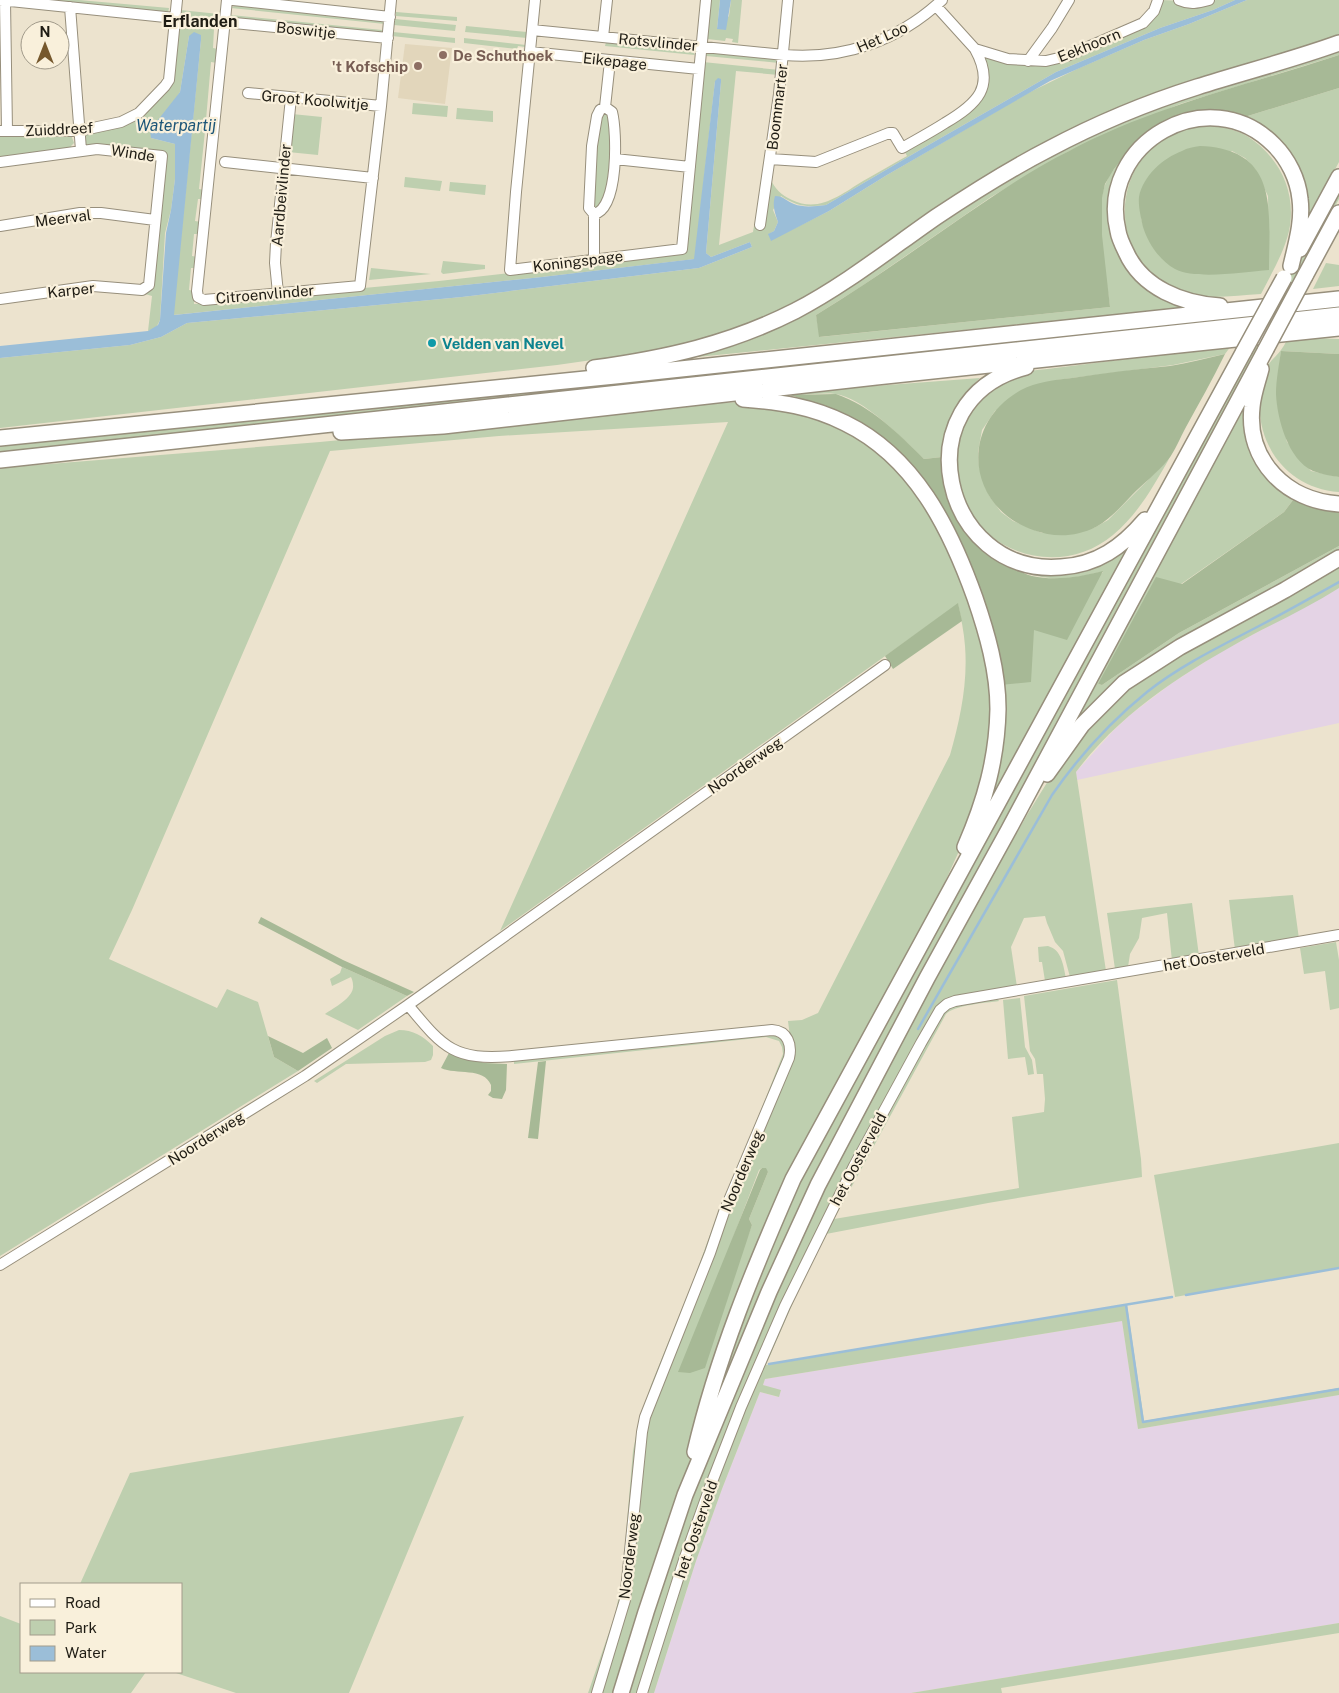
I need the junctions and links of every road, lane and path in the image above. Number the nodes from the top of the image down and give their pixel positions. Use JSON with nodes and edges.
{"nodes":[{"id":1,"x":177,"y":0,"type":"edge"},
{"id":2,"x":227,"y":0,"type":"edge"},
{"id":3,"x":233,"y":0,"type":"edge"},
{"id":4,"x":391,"y":0,"type":"edge"},
{"id":5,"x":535,"y":0,"type":"edge"},
{"id":6,"x":607,"y":0,"type":"edge"},
{"id":7,"x":706,"y":0,"type":"edge"},
{"id":8,"x":788,"y":0,"type":"edge"},
{"id":9,"x":1069,"y":0,"type":"edge"},
{"id":10,"x":1158,"y":0,"type":"edge"},
{"id":11,"x":1179,"y":0,"type":"edge"},
{"id":12,"x":1209,"y":0,"type":"edge"},
{"id":13,"x":2,"y":1,"type":"edge"},
{"id":14,"x":939,"y":3,"type":"edge"},
{"id":15,"x":70,"y":7,"type":"junction"},
{"id":16,"x":390,"y":17,"type":"junction"},
{"id":17,"x":175,"y":18,"type":"junction"},
{"id":18,"x":224,"y":22,"type":"junction"},
{"id":19,"x":532,"y":30,"type":"junction"},
{"id":20,"x":604,"y":37,"type":"junction"},
{"id":21,"x":388,"y":38,"type":"junction"},
{"id":22,"x":1339,"y":43,"type":"edge"},
{"id":23,"x":701,"y":46,"type":"junction"},
{"id":24,"x":975,"y":49,"type":"junction"},
{"id":25,"x":530,"y":52,"type":"junction"},
{"id":26,"x":784,"y":55,"type":"junction"},
{"id":27,"x":610,"y":61,"type":"junction"},
{"id":28,"x":1028,"y":61,"type":"junction"},
{"id":29,"x":699,"y":69,"type":"junction"},
{"id":30,"x":248,"y":93,"type":"dead end"},
{"id":31,"x":291,"y":98,"type":"junction"},
{"id":32,"x":381,"y":106,"type":"junction"},
{"id":33,"x":605,"y":107,"type":"junction"},
{"id":34,"x":79,"y":130,"type":"junction"},
{"id":35,"x":4,"y":131,"type":"edge"},
{"id":36,"x":81,"y":150,"type":"junction"},
{"id":37,"x":615,"y":159,"type":"junction"},
{"id":38,"x":770,"y":159,"type":"junction"},
{"id":39,"x":218,"y":161,"type":"junction"},
{"id":40,"x":0,"y":162,"type":"edge"},
{"id":41,"x":690,"y":167,"type":"junction"},
{"id":42,"x":283,"y":169,"type":"junction"},
{"id":43,"x":1339,"y":177,"type":"edge"},
{"id":44,"x":373,"y":178,"type":"junction"},
{"id":45,"x":1339,"y":213,"type":"edge"},
{"id":46,"x":594,"y":214,"type":"junction"},
{"id":47,"x":155,"y":220,"type":"junction"},
{"id":48,"x":760,"y":225,"type":"dead end"},
{"id":49,"x":0,"y":226,"type":"edge"},
{"id":50,"x":594,"y":259,"type":"junction"},
{"id":51,"x":1287,"y":272,"type":"junction"},
{"id":52,"x":142,"y":290,"type":"joint"},
{"id":53,"x":278,"y":293,"type":"junction"},
{"id":54,"x":0,"y":299,"type":"edge"},
{"id":55,"x":1339,"y":299,"type":"edge"},
{"id":56,"x":1256,"y":308,"type":"junction"},
{"id":57,"x":1339,"y":315,"type":"edge"},
{"id":58,"x":1339,"y":328,"type":"edge"},
{"id":59,"x":1317,"y":330,"type":"junction"},
{"id":60,"x":1339,"y":332,"type":"edge"},
{"id":61,"x":1266,"y":349,"type":"junction"},
{"id":62,"x":1066,"y":357,"type":"junction"},
{"id":63,"x":472,"y":389,"type":"junction"},
{"id":64,"x":707,"y":396,"type":"junction"},
{"id":65,"x":249,"y":434,"type":"junction"},
{"id":66,"x":0,"y":438,"type":"edge"},
{"id":67,"x":0,"y":460,"type":"edge"},
{"id":68,"x":1166,"y":494,"type":"junction"},
{"id":69,"x":1339,"y":504,"type":"edge"},
{"id":70,"x":1339,"y":558,"type":"edge"},
{"id":71,"x":886,"y":665,"type":"dead end"},
{"id":72,"x":1008,"y":831,"type":"junction"},
{"id":73,"x":937,"y":916,"type":"junction"},
{"id":74,"x":1339,"y":935,"type":"edge"},
{"id":75,"x":408,"y":1005,"type":"junction"},
{"id":76,"x":0,"y":1265,"type":"edge"},
{"id":77,"x":685,"y":1495,"type":"junction"},
{"id":78,"x":597,"y":1693,"type":"edge"},
{"id":79,"x":621,"y":1693,"type":"edge"},
{"id":80,"x":642,"y":1693,"type":"edge"}],
"edges":[{"from":1,"to":17,"type":"street","name":"Zuiddreef"},
{"from":2,"to":18,"type":"street","name":"Citroenvlinder"},
{"from":3,"to":16,"type":"street"},
{"from":4,"to":16,"type":"street","name":"Citroenvlinder"},
{"from":5,"to":19,"type":"street","name":"Koningspage"},
{"from":6,"to":20,"type":"street"},
{"from":7,"to":23,"type":"street","name":"Koningspage"},
{"from":8,"to":26,"type":"street","name":"Boommarter"},
{"from":9,"to":28,"type":"street"},
{"from":10,"to":28,"type":"street","name":"Eekhoorn"},
{"from":11,"to":12,"type":"street"},
{"from":13,"to":15,"type":"street"},
{"from":13,"to":35,"type":"street"},
{"from":14,"to":24,"type":"street","name":"Eekhoorn"},
{"from":14,"to":26,"type":"street","name":"Het Loo"},
{"from":15,"to":17,"type":"street"},
{"from":15,"to":34,"type":"street"},
{"from":16,"to":21,"type":"street","name":"Citroenvlinder"},
{"from":17,"to":34,"type":"street","name":"Zuiddreef"},
{"from":18,"to":21,"type":"street","name":"Boswitje"},
{"from":18,"to":39,"type":"street","name":"Citroenvlinder"},
{"from":19,"to":20,"type":"street","name":"Rotsvlinder"},
{"from":19,"to":25,"type":"street","name":"Koningspage"},
{"from":20,"to":23,"type":"street","name":"Rotsvlinder"},
{"from":21,"to":32,"type":"street","name":"Citroenvlinder"},
{"from":22,"to":63,"type":"highway"},
{"from":23,"to":26,"type":"street","name":"Rotsvlinder"},
{"from":23,"to":29,"type":"street","name":"Koningspage"},
{"from":24,"to":28,"type":"street","name":"Eekhoorn"},
{"from":24,"to":38,"type":"street","name":"Boommarter"},
{"from":25,"to":27,"type":"street","name":"Eikepage"},
{"from":25,"to":50,"type":"street","name":"Koningspage"},
{"from":26,"to":38,"type":"street","name":"Boommarter"},
{"from":27,"to":29,"type":"street","name":"Eikepage"},
{"from":27,"to":33,"type":"street"},
{"from":29,"to":41,"type":"street","name":"Koningspage"},
{"from":30,"to":31,"type":"street","name":"Groot Koolwitje"},
{"from":31,"to":32,"type":"street","name":"Groot Koolwitje"},
{"from":31,"to":42,"type":"street","name":"Aardbeivlinder"},
{"from":32,"to":44,"type":"street","name":"Citroenvlinder"},
{"from":33,"to":37,"type":"street"},
{"from":33,"to":46,"type":"street"},
{"from":34,"to":35,"type":"street","name":"Zuiddreef"},
{"from":34,"to":36,"type":"street"},
{"from":36,"to":40,"type":"street","name":"Winde"},
{"from":36,"to":47,"type":"street","name":"Winde"},
{"from":37,"to":41,"type":"street"},
{"from":37,"to":46,"type":"street"},
{"from":38,"to":48,"type":"street","name":"Boommarter"},
{"from":39,"to":42,"type":"street"},
{"from":39,"to":53,"type":"street","name":"Citroenvlinder"},
{"from":41,"to":50,"type":"street","name":"Koningspage"},
{"from":42,"to":44,"type":"street"},
{"from":42,"to":53,"type":"street","name":"Aardbeivlinder"},
{"from":43,"to":51,"type":"highway"},
{"from":44,"to":53,"type":"street","name":"Citroenvlinder"},
{"from":45,"to":61,"type":"highway","bridge":true},
{"from":46,"to":50,"type":"street"},
{"from":47,"to":49,"type":"street","name":"Meerval"},
{"from":47,"to":52,"type":"street","name":"Winde"},
{"from":51,"to":56,"type":"highway"},
{"from":51,"to":68,"type":"highway","bridge":true},
{"from":52,"to":54,"type":"street","name":"Karper"},
{"from":55,"to":56,"type":"highway"},
{"from":56,"to":63,"type":"highway"},
{"from":57,"to":65,"type":"highway"},
{"from":58,"to":59,"type":"highway"},
{"from":59,"to":60,"type":"highway"},
{"from":59,"to":62,"type":"highway"},
{"from":61,"to":69,"type":"highway"},
{"from":61,"to":72,"type":"highway"},
{"from":62,"to":64,"type":"highway"},
{"from":62,"to":68,"type":"highway"},
{"from":63,"to":66,"type":"highway"},
{"from":64,"to":65,"type":"highway"},
{"from":64,"to":73,"type":"highway"},
{"from":65,"to":67,"type":"highway"},
{"from":68,"to":73,"type":"highway"},
{"from":70,"to":72,"type":"highway"},
{"from":71,"to":75,"type":"street","name":"Noorderweg"},
{"from":72,"to":77,"type":"highway"},
{"from":73,"to":77,"type":"highway"},
{"from":74,"to":80,"type":"street","name":"het Oosterveld"},
{"from":75,"to":76,"type":"street","name":"Noorderweg"},
{"from":75,"to":78,"type":"street","name":"Noorderweg"},
{"from":77,"to":79,"type":"highway"}]}
